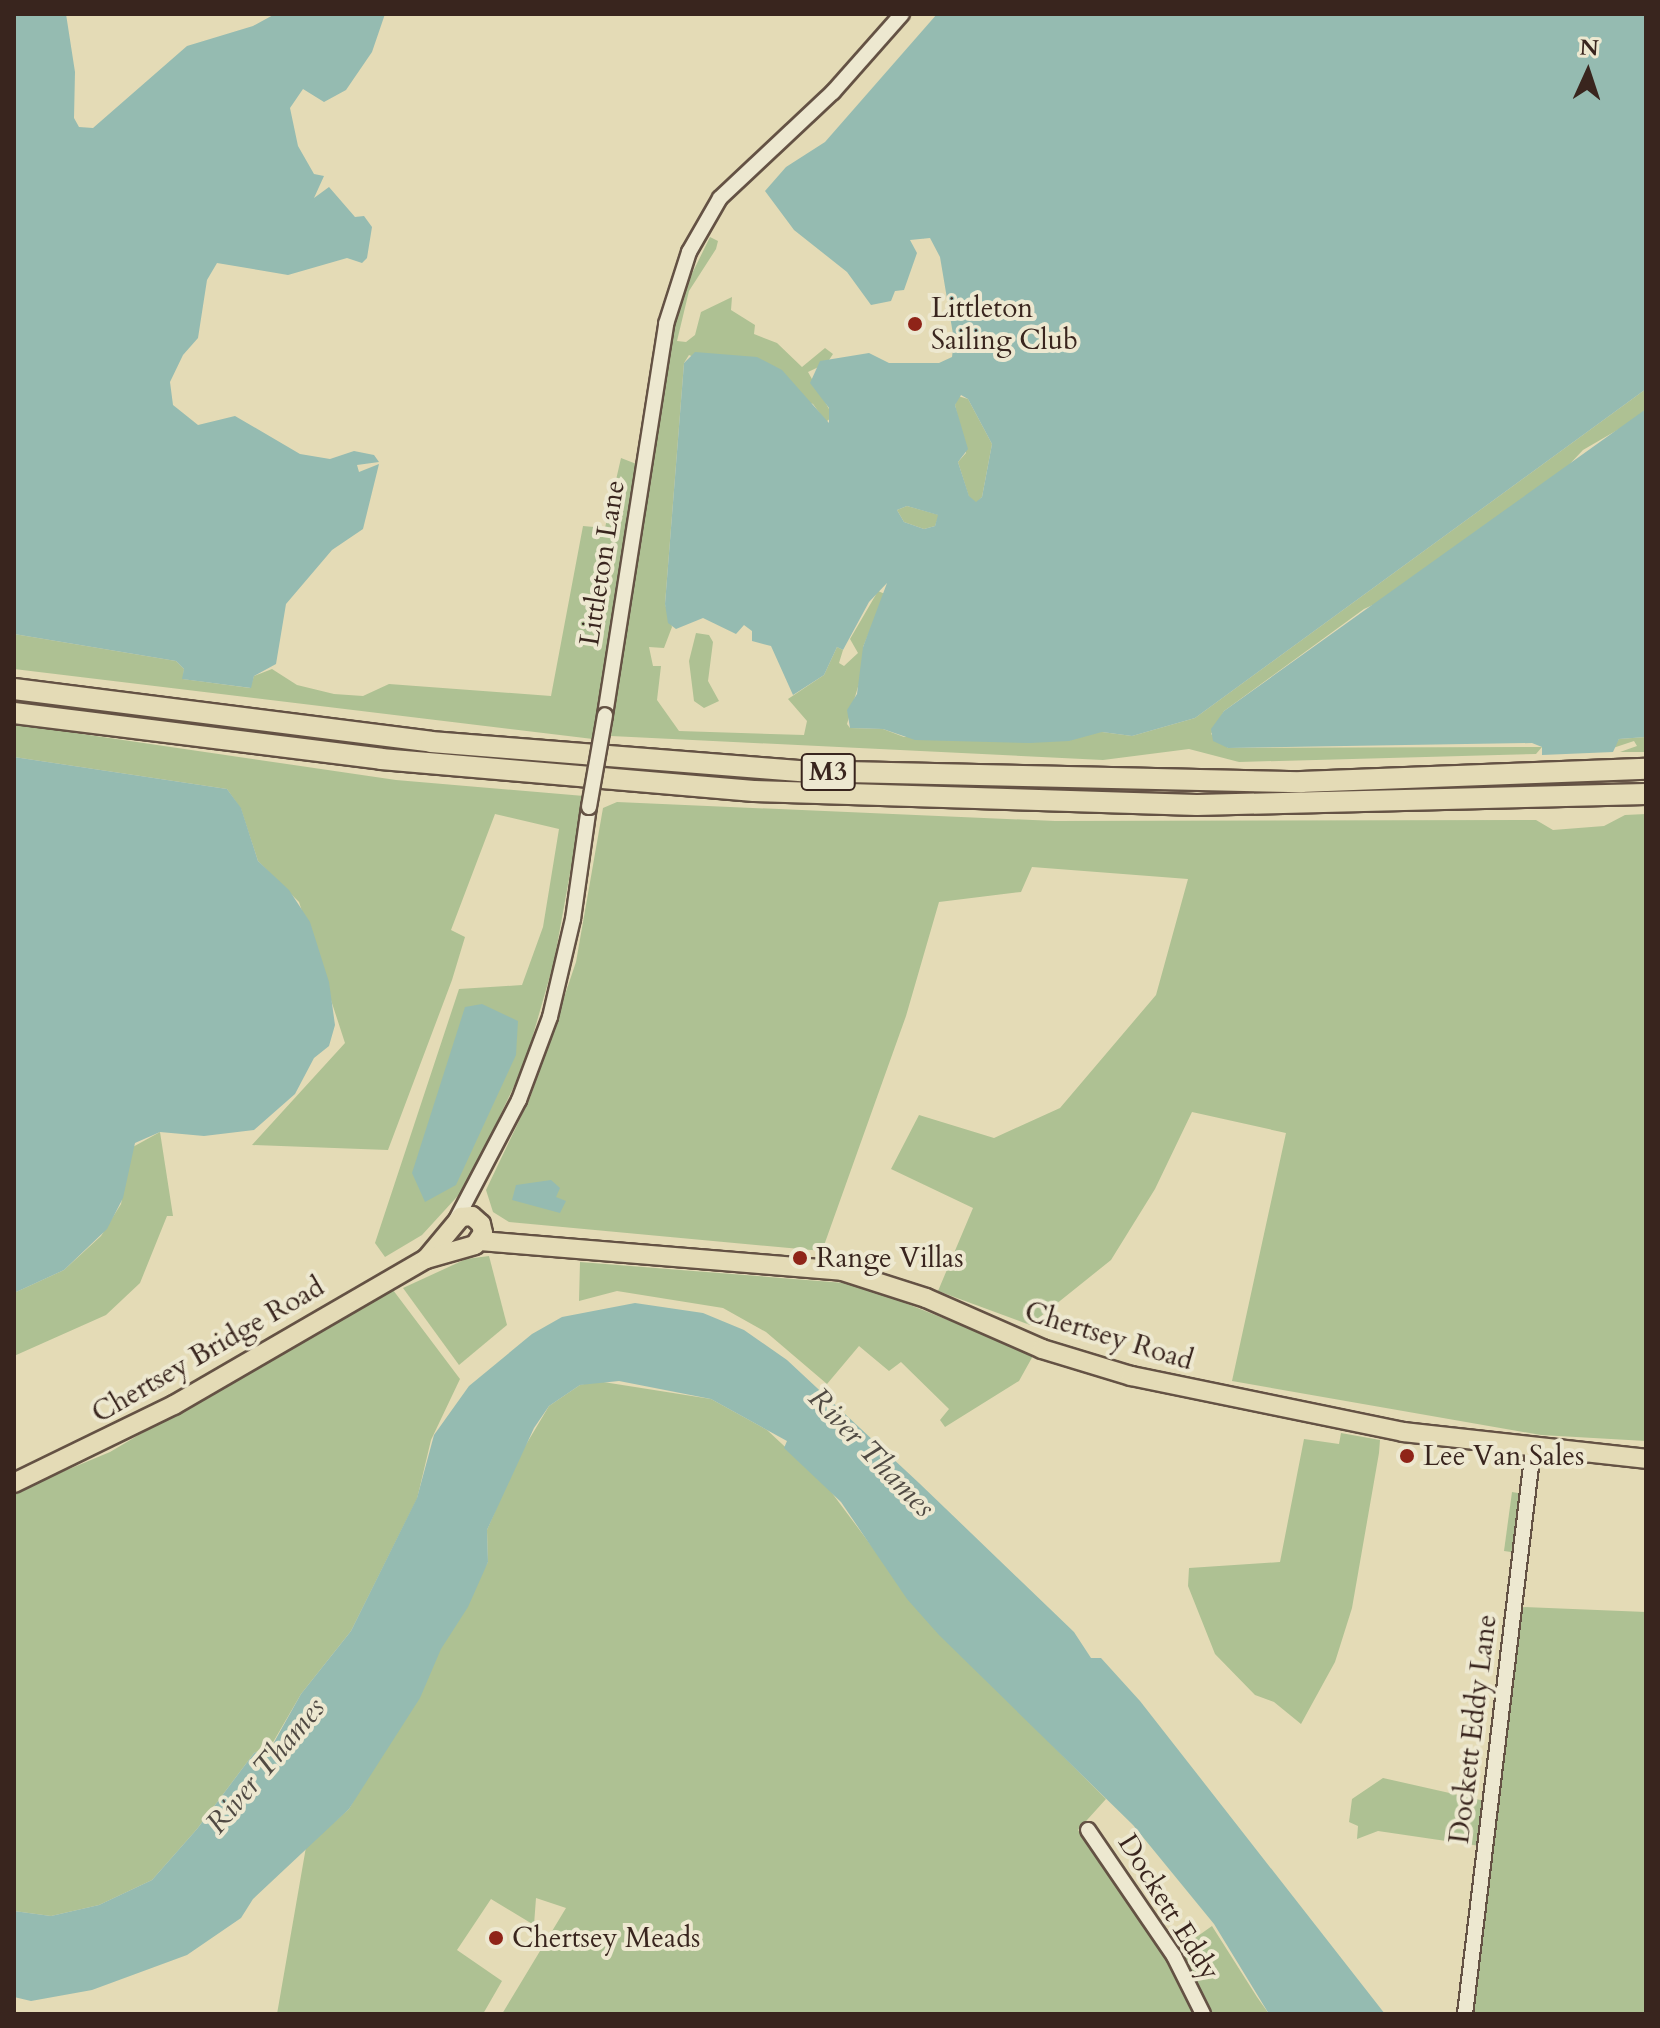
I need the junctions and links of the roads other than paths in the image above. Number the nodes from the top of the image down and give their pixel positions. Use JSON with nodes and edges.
{"nodes":[{"id":1,"x":902,"y":14,"type":"edge"},
{"id":2,"x":14,"y":689,"type":"edge"},
{"id":3,"x":14,"y":713,"type":"edge"},
{"id":4,"x":1646,"y":769,"type":"edge"},
{"id":5,"x":1646,"y":794,"type":"edge"},
{"id":6,"x":477,"y":1187,"type":"junction"},
{"id":7,"x":453,"y":1226,"type":"junction"},
{"id":8,"x":476,"y":1234,"type":"junction"},
{"id":9,"x":426,"y":1259,"type":"junction"},
{"id":10,"x":1533,"y":1450,"type":"junction"},
{"id":11,"x":1646,"y":1459,"type":"edge"},
{"id":12,"x":14,"y":1483,"type":"edge"},
{"id":13,"x":1088,"y":1830,"type":"dead end"},
{"id":14,"x":1203,"y":2014,"type":"edge"},
{"id":15,"x":1465,"y":2014,"type":"edge"}],
"edges":[{"from":1,"to":6,"type":"street","name":"Littleton Lane","bridge":true},
{"from":2,"to":4,"type":"highway","number":"M3"},
{"from":3,"to":5,"type":"highway","number":"M3"},
{"from":6,"to":7,"type":"street","name":"Littleton Lane"},
{"from":6,"to":8,"type":"street"},
{"from":7,"to":8,"type":"main road"},
{"from":7,"to":8,"type":"main road"},
{"from":7,"to":9,"type":"main road","name":"Chertsey Bridge Road"},
{"from":8,"to":9,"type":"main road","name":"Chertsey Bridge Road"},
{"from":8,"to":10,"type":"main road","name":"Chertsey Road"},
{"from":9,"to":12,"type":"main road","name":"Chertsey Bridge Road"},
{"from":10,"to":11,"type":"main road","name":"Chertsey Road"},
{"from":10,"to":15,"type":"street","name":"Dockett Eddy Lane"},
{"from":13,"to":14,"type":"street","name":"Dockett Eddy"}]}
